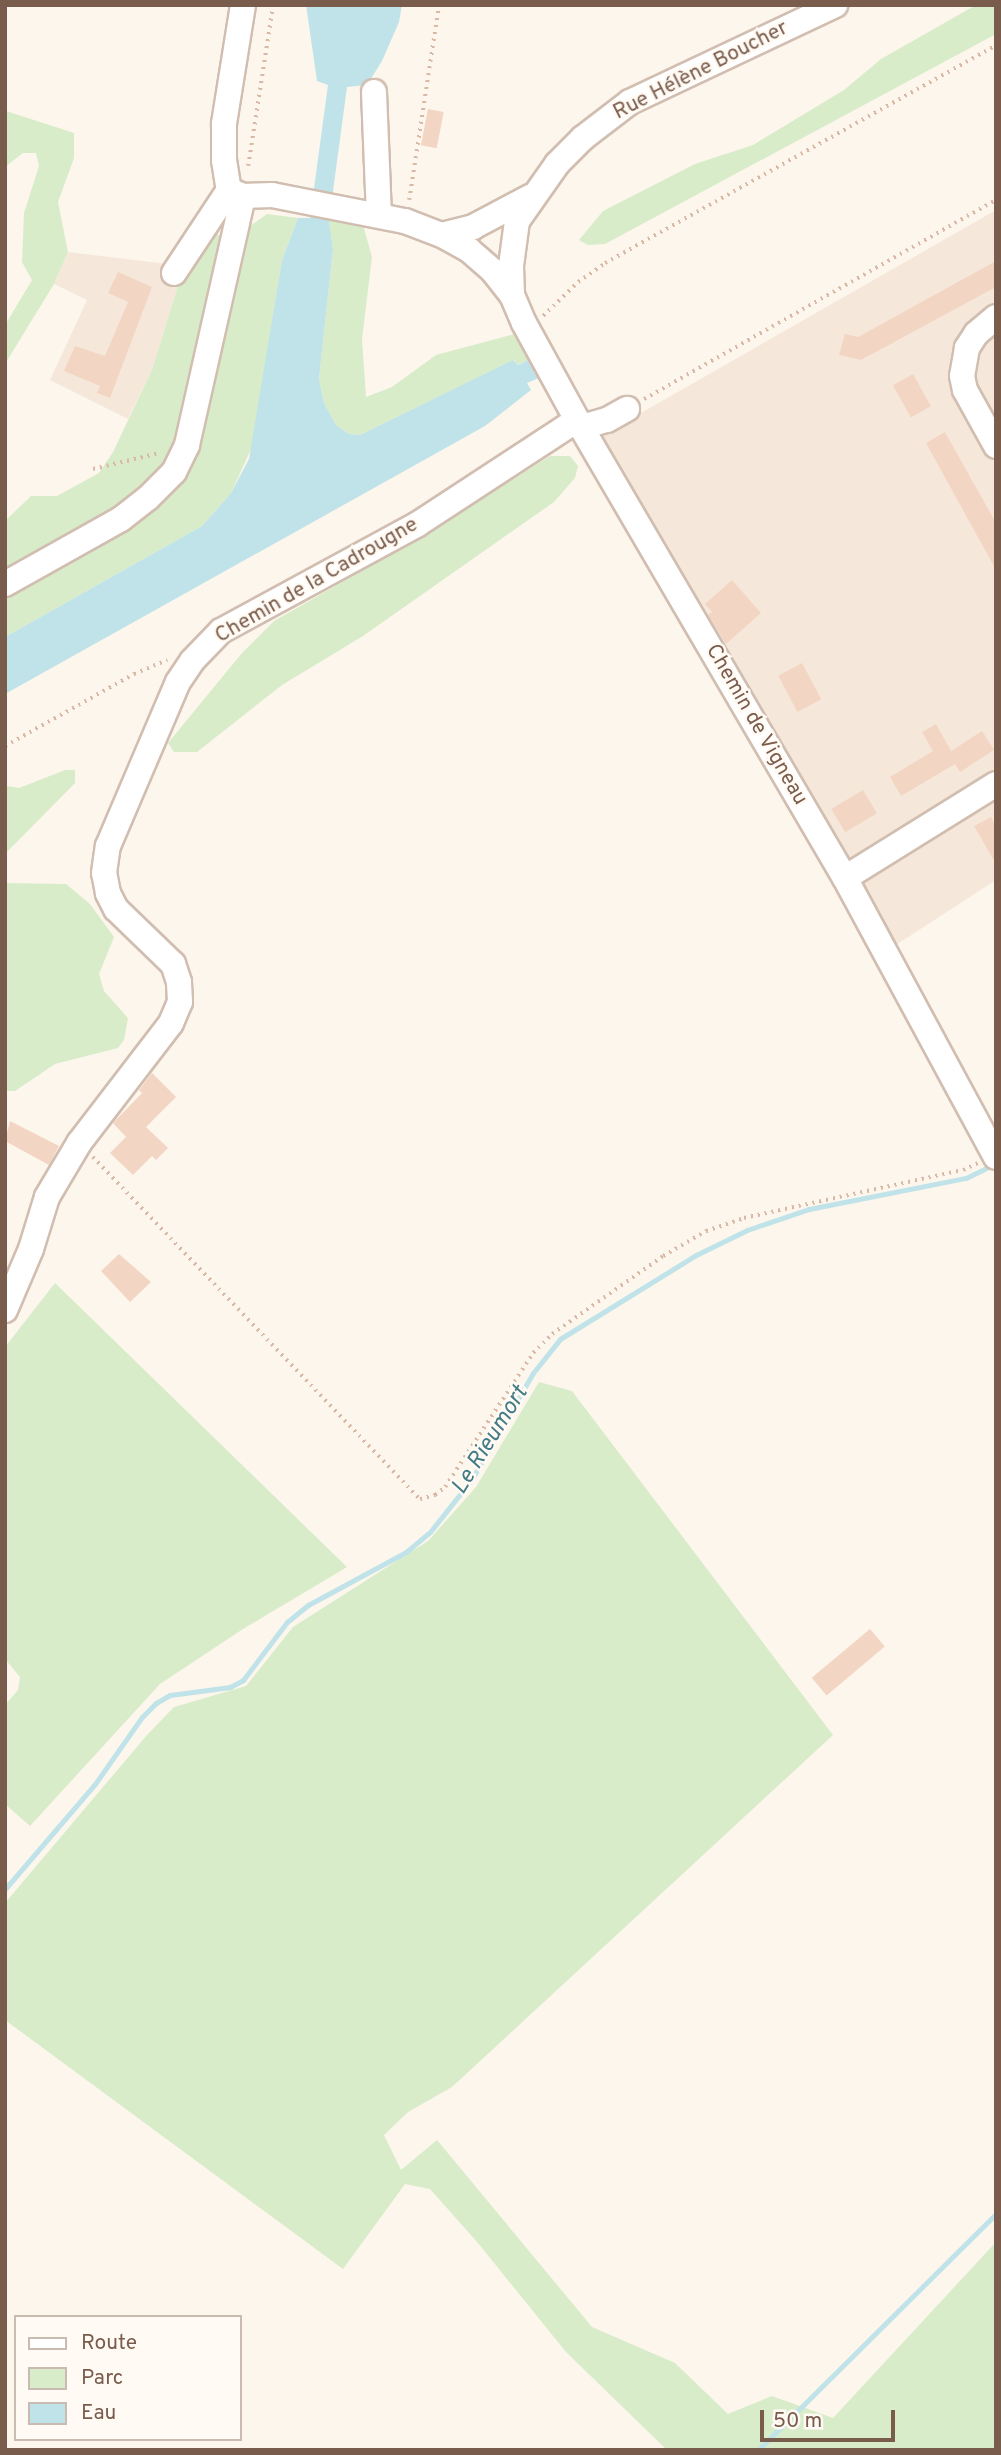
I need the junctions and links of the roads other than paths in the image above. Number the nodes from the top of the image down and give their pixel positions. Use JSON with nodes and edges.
{"nodes":[{"id":1,"x":243,"y":5,"type":"edge"},
{"id":2,"x":835,"y":5,"type":"edge"},
{"id":3,"x":374,"y":92,"type":"dead end"},
{"id":4,"x":236,"y":193,"type":"junction"},
{"id":5,"x":531,"y":197,"type":"junction"},
{"id":6,"x":379,"y":215,"type":"junction"},
{"id":7,"x":442,"y":235,"type":"junction"},
{"id":8,"x":174,"y":272,"type":"dead end"},
{"id":9,"x":512,"y":295,"type":"junction"},
{"id":10,"x":996,"y":317,"type":"edge"},
{"id":11,"x":627,"y":409,"type":"road end"},
{"id":12,"x":580,"y":424,"type":"junction"},
{"id":13,"x":996,"y":446,"type":"edge"},
{"id":14,"x":5,"y":584,"type":"edge"},
{"id":15,"x":996,"y":784,"type":"edge"},
{"id":16,"x":845,"y":878,"type":"junction"},
{"id":17,"x":995,"y":1156,"type":"edge"},
{"id":18,"x":5,"y":1310,"type":"edge"}],
"edges":[{"from":1,"to":4,"type":"street"},
{"from":2,"to":5,"type":"street","name":"Rue Hélène Boucher"},
{"from":3,"to":6,"type":"street"},
{"from":4,"to":6,"type":"street"},
{"from":4,"to":8,"type":"street"},
{"from":4,"to":14,"type":"street"},
{"from":5,"to":7,"type":"street"},
{"from":5,"to":9,"type":"street","name":"Rue Hélène Boucher"},
{"from":6,"to":7,"type":"street"},
{"from":7,"to":9,"type":"street"},
{"from":9,"to":12,"type":"street","name":"Chemin de Vigneau"},
{"from":10,"to":13,"type":"street"},
{"from":11,"to":12,"type":"street","name":"Chemin de la Cadrougne"},
{"from":12,"to":16,"type":"street","name":"Chemin de Vigneau"},
{"from":12,"to":18,"type":"street","name":"Chemin de la Cadrougne"},
{"from":15,"to":16,"type":"street"},
{"from":16,"to":17,"type":"street","name":"Chemin de Vigneau"}]}
